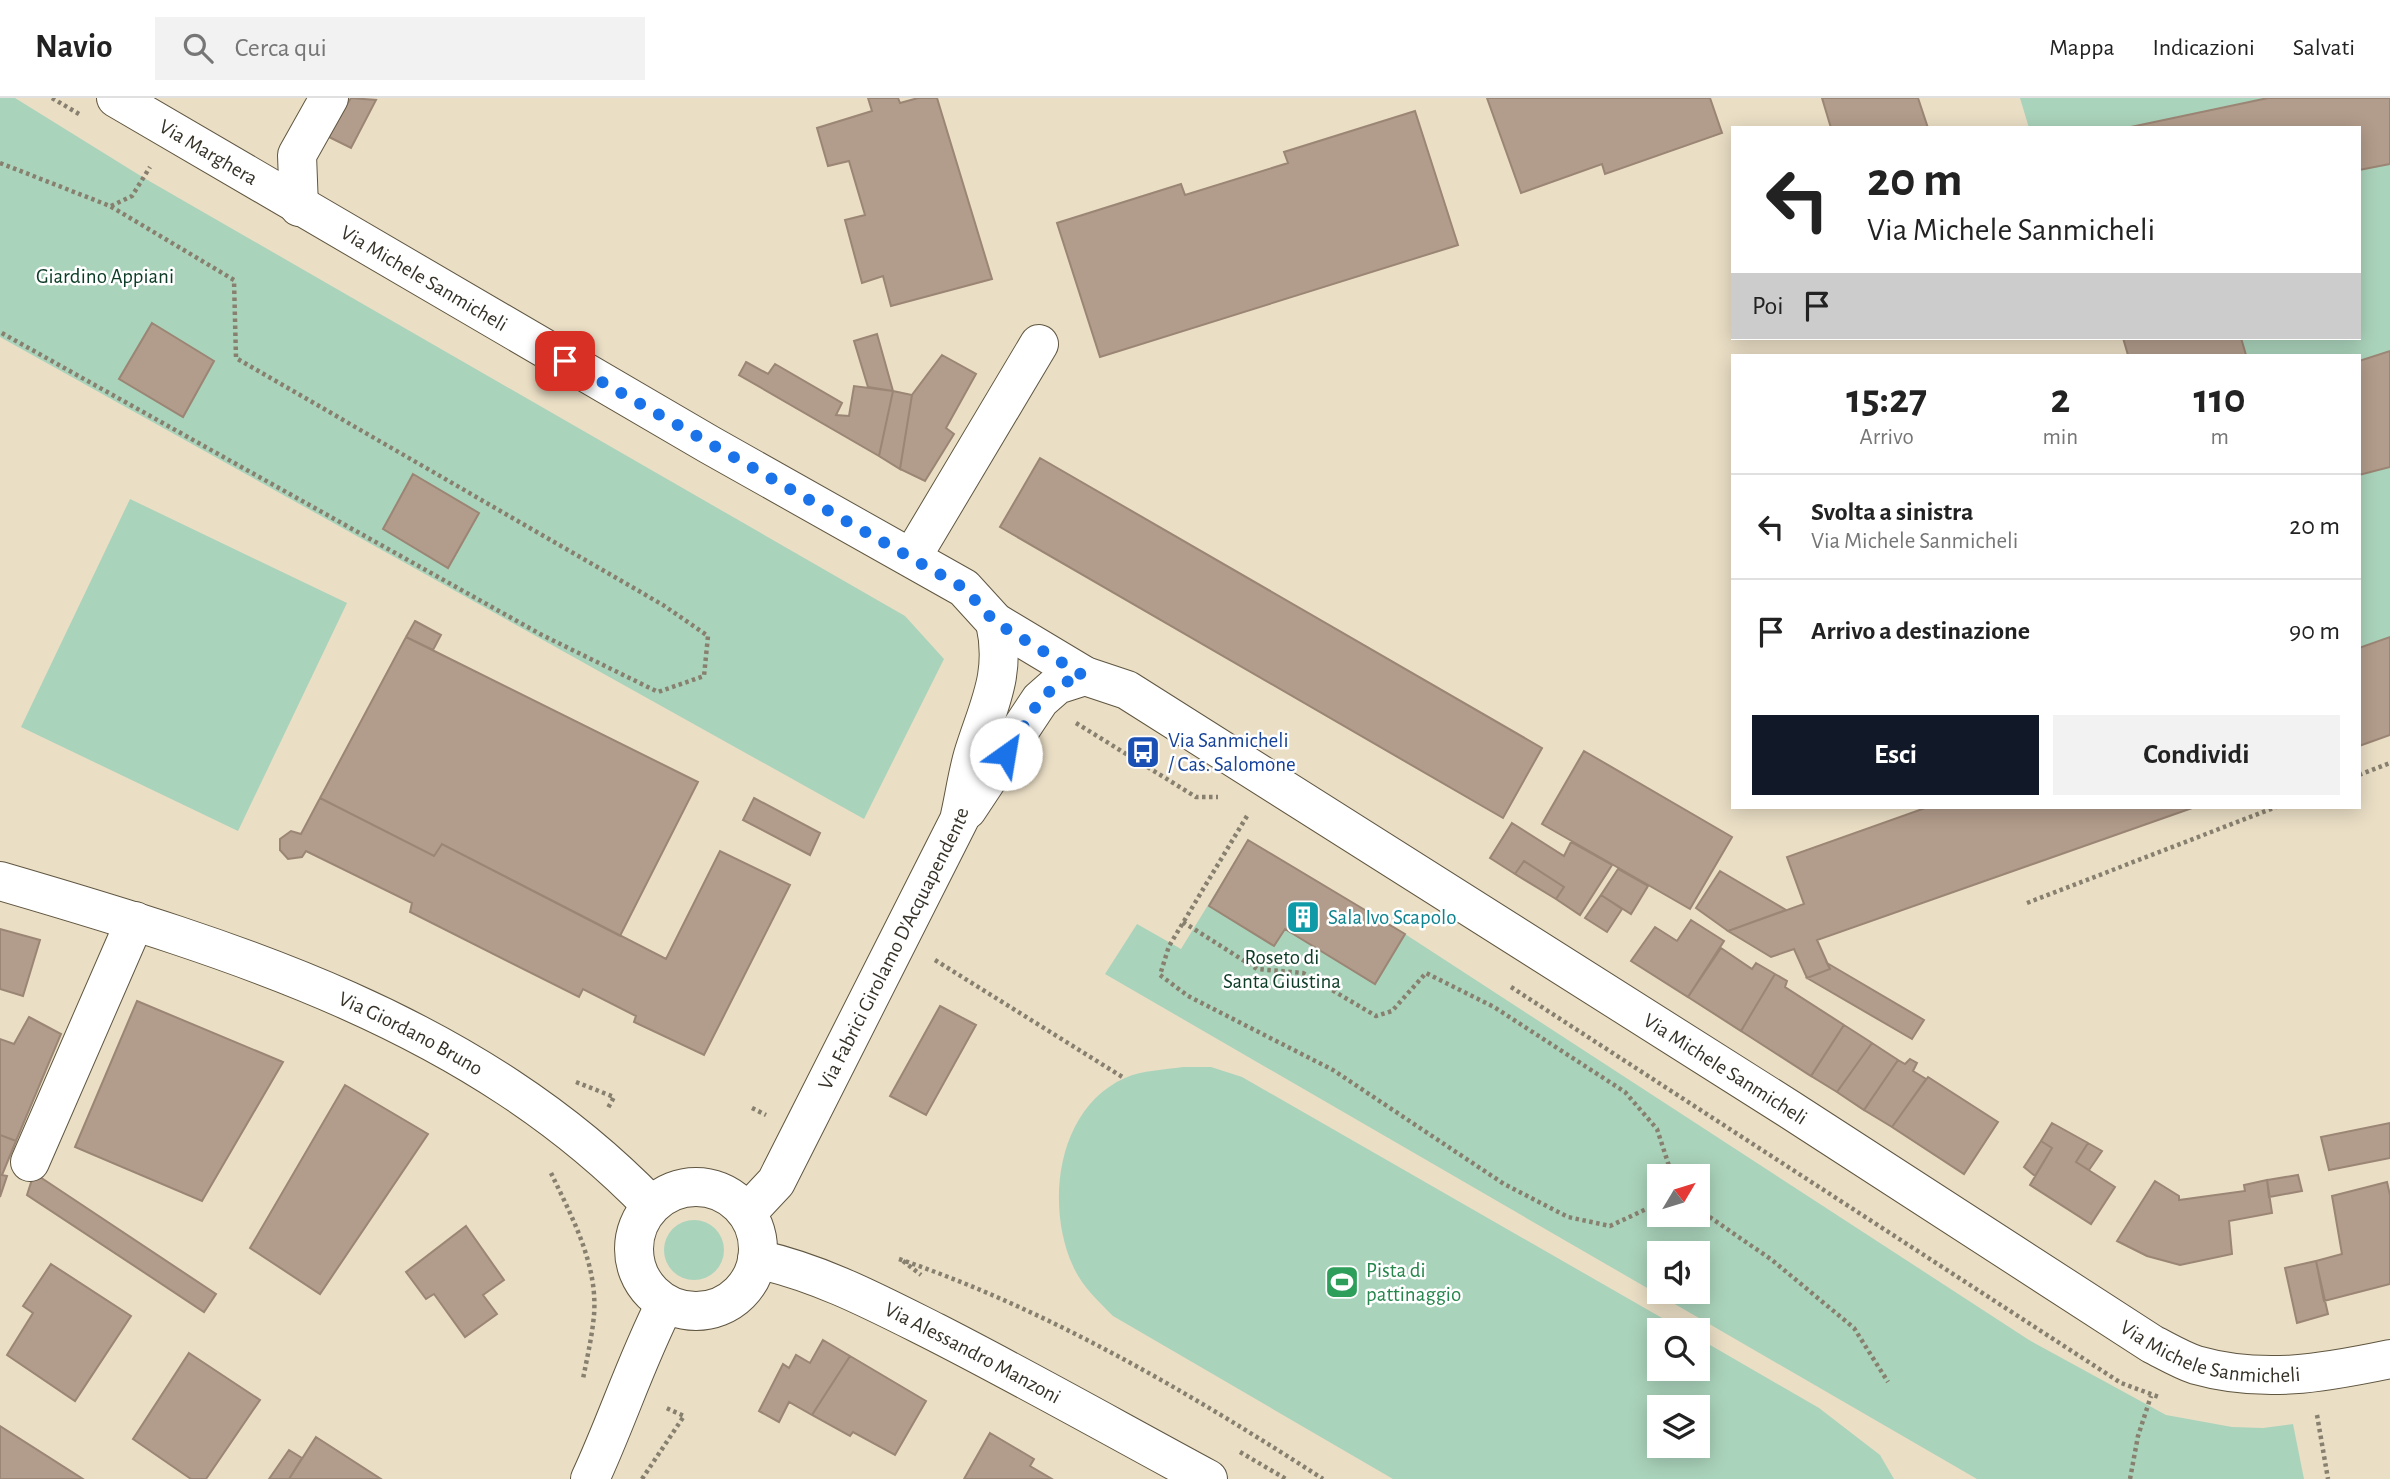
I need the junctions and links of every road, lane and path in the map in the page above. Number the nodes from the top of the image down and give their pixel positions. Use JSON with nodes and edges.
{"nodes":[{"id":1,"x":116,"y":98,"type":"edge"},
{"id":2,"x":329,"y":98,"type":"edge"},
{"id":3,"x":0,"y":163,"type":"edge"},
{"id":4,"x":150,"y":167,"type":"dead end"},
{"id":5,"x":110,"y":206,"type":"junction"},
{"id":6,"x":299,"y":207,"type":"junction"},
{"id":7,"x":0,"y":332,"type":"edge"},
{"id":8,"x":1039,"y":344,"type":"dead end"},
{"id":9,"x":912,"y":557,"type":"junction"},
{"id":10,"x":995,"y":622,"type":"junction"},
{"id":11,"x":1084,"y":676,"type":"junction"},
{"id":12,"x":2390,"y":763,"type":"edge"},
{"id":13,"x":2361,"y":774,"type":"edge"},
{"id":14,"x":1270,"y":780,"type":"junction"},
{"id":15,"x":2271,"y":809,"type":"edge"},
{"id":16,"x":960,"y":820,"type":"junction"},
{"id":17,"x":0,"y":881,"type":"edge"},
{"id":18,"x":2027,"y":902,"type":"dead end"},
{"id":19,"x":135,"y":920,"type":"junction"},
{"id":20,"x":1183,"y":922,"type":"junction"},
{"id":21,"x":928,"y":956,"type":"dead end"},
{"id":22,"x":1124,"y":1079,"type":"dead end"},
{"id":23,"x":1742,"y":1139,"type":"dead end"},
{"id":24,"x":30,"y":1162,"type":"dead end"},
{"id":25,"x":1669,"y":1164,"type":"edge"},
{"id":26,"x":550,"y":1170,"type":"dead end"},
{"id":27,"x":651,"y":1205,"type":"junction"},
{"id":28,"x":1647,"y":1209,"type":"edge"},
{"id":29,"x":747,"y":1213,"type":"junction"},
{"id":30,"x":1710,"y":1217,"type":"edge"},
{"id":31,"x":757,"y":1259,"type":"junction"},
{"id":32,"x":899,"y":1259,"type":"dead end"},
{"id":33,"x":665,"y":1304,"type":"junction"},
{"id":34,"x":2390,"y":1359,"type":"edge"},
{"id":35,"x":1888,"y":1382,"type":"dead end"},
{"id":36,"x":583,"y":1383,"type":"dead end"},
{"id":37,"x":2151,"y":1395,"type":"junction"},
{"id":38,"x":2171,"y":1398,"type":"dead end"},
{"id":39,"x":2317,"y":1415,"type":"dead end"},
{"id":40,"x":684,"y":1416,"type":"dead end"},
{"id":41,"x":1187,"y":1474,"type":"edge"},
{"id":42,"x":590,"y":1479,"type":"edge"},
{"id":43,"x":642,"y":1479,"type":"edge"},
{"id":44,"x":1323,"y":1479,"type":"edge"},
{"id":45,"x":2130,"y":1479,"type":"edge"},
{"id":46,"x":2328,"y":1479,"type":"edge"}],
"edges":[{"from":1,"to":6,"type":"street","name":"Via Marghera"},
{"from":2,"to":6,"type":"street"},
{"from":3,"to":5,"type":"path"},
{"from":4,"to":5,"type":"path"},
{"from":5,"to":7,"type":"path"},
{"from":6,"to":9,"type":"street","name":"Via Michele Sanmicheli"},
{"from":8,"to":9,"type":"street"},
{"from":9,"to":10,"type":"street","name":"Via Michele Sanmicheli"},
{"from":10,"to":11,"type":"street","name":"Via Michele Sanmicheli"},
{"from":10,"to":16,"type":"street","name":"Via Fabrici Girolamo D'Acquapendente"},
{"from":11,"to":14,"type":"street","name":"Via Michele Sanmicheli"},
{"from":11,"to":16,"type":"street"},
{"from":12,"to":13,"type":"path"},
{"from":14,"to":20,"type":"path"},
{"from":14,"to":34,"type":"street","name":"Via Michele Sanmicheli"},
{"from":15,"to":18,"type":"path"},
{"from":16,"to":29,"type":"street","name":"Via Fabrici Girolamo D'Acquapendente"},
{"from":17,"to":19,"type":"street","name":"Via Giordano Bruno"},
{"from":19,"to":24,"type":"street"},
{"from":19,"to":27,"type":"street","name":"Via Giordano Bruno"},
{"from":20,"to":25,"type":"path"},
{"from":20,"to":28,"type":"path"},
{"from":21,"to":22,"type":"path"},
{"from":23,"to":37,"type":"path"},
{"from":26,"to":36,"type":"path"},
{"from":27,"to":29,"type":"street"},
{"from":27,"to":33,"type":"street"},
{"from":29,"to":31,"type":"street"},
{"from":30,"to":35,"type":"path"},
{"from":31,"to":33,"type":"street"},
{"from":31,"to":41,"type":"street","name":"Via Alessandro Manzoni"},
{"from":32,"to":44,"type":"path"},
{"from":33,"to":42,"type":"street"},
{"from":37,"to":38,"type":"path"},
{"from":37,"to":45,"type":"path"},
{"from":39,"to":46,"type":"path"},
{"from":40,"to":43,"type":"path"}]}
